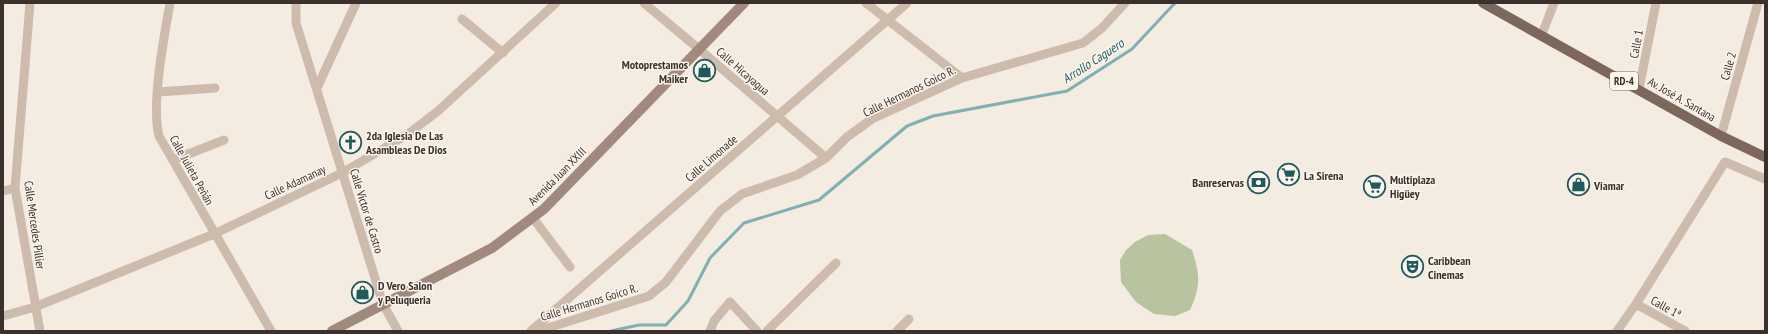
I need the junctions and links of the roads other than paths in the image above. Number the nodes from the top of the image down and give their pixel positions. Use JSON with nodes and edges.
{"nodes":[{"id":1,"x":30,"y":3,"type":"edge"},
{"id":2,"x":170,"y":3,"type":"edge"},
{"id":3,"x":296,"y":3,"type":"edge"},
{"id":4,"x":356,"y":3,"type":"edge"},
{"id":5,"x":556,"y":3,"type":"edge"},
{"id":6,"x":644,"y":3,"type":"edge"},
{"id":7,"x":744,"y":3,"type":"edge"},
{"id":8,"x":866,"y":3,"type":"edge"},
{"id":9,"x":907,"y":3,"type":"edge"},
{"id":10,"x":1126,"y":3,"type":"edge"},
{"id":11,"x":1483,"y":3,"type":"edge"},
{"id":12,"x":1554,"y":3,"type":"edge"},
{"id":13,"x":1656,"y":3,"type":"edge"},
{"id":14,"x":1758,"y":3,"type":"edge"},
{"id":15,"x":462,"y":19,"type":"dead end"},
{"id":16,"x":888,"y":20,"type":"junction"},
{"id":17,"x":1542,"y":34,"type":"junction"},
{"id":18,"x":700,"y":49,"type":"junction"},
{"id":19,"x":503,"y":53,"type":"junction"},
{"id":20,"x":962,"y":78,"type":"junction"},
{"id":21,"x":215,"y":88,"type":"dead end"},
{"id":22,"x":317,"y":88,"type":"junction"},
{"id":23,"x":1639,"y":89,"type":"junction"},
{"id":24,"x":158,"y":92,"type":"junction"},
{"id":25,"x":777,"y":116,"type":"junction"},
{"id":26,"x":1721,"y":136,"type":"junction"},
{"id":27,"x":224,"y":140,"type":"dead end"},
{"id":28,"x":1765,"y":157,"type":"edge"},
{"id":29,"x":826,"y":158,"type":"junction"},
{"id":30,"x":173,"y":160,"type":"junction"},
{"id":31,"x":342,"y":173,"type":"junction"},
{"id":32,"x":1765,"y":179,"type":"edge"},
{"id":33,"x":15,"y":188,"type":"junction"},
{"id":34,"x":3,"y":191,"type":"edge"},
{"id":35,"x":533,"y":218,"type":"junction"},
{"id":36,"x":214,"y":234,"type":"junction"},
{"id":37,"x":836,"y":263,"type":"dead end"},
{"id":38,"x":570,"y":267,"type":"dead end"},
{"id":39,"x":383,"y":304,"type":"junction"},
{"id":40,"x":1636,"y":304,"type":"junction"},
{"id":41,"x":35,"y":307,"type":"junction"},
{"id":42,"x":3,"y":316,"type":"edge"},
{"id":43,"x":910,"y":319,"type":"dead end"},
{"id":44,"x":40,"y":331,"type":"edge"},
{"id":45,"x":271,"y":331,"type":"edge"},
{"id":46,"x":332,"y":331,"type":"edge"},
{"id":47,"x":398,"y":331,"type":"edge"},
{"id":48,"x":531,"y":331,"type":"edge"},
{"id":49,"x":538,"y":331,"type":"edge"},
{"id":50,"x":710,"y":331,"type":"edge"},
{"id":51,"x":757,"y":331,"type":"edge"},
{"id":52,"x":767,"y":331,"type":"edge"},
{"id":53,"x":897,"y":331,"type":"edge"},
{"id":54,"x":1617,"y":331,"type":"edge"},
{"id":55,"x":1685,"y":331,"type":"edge"}],
"edges":[{"from":1,"to":33,"type":"street","name":"Calle Mercedes Pillier"},
{"from":2,"to":24,"type":"street","name":"Calle Julieta Peñán"},
{"from":3,"to":22,"type":"street","name":"Calle Víctor de Castro"},
{"from":4,"to":22,"type":"street"},
{"from":5,"to":19,"type":"street","name":"Calle Adamanay"},
{"from":6,"to":18,"type":"street","name":"Calle Hicayagua"},
{"from":7,"to":18,"type":"main road","name":"Avenida Juan XXIII"},
{"from":8,"to":16,"type":"street"},
{"from":9,"to":16,"type":"street","name":"Calle Limonade"},
{"from":10,"to":20,"type":"street","name":"Calle Hermanos Goico R."},
{"from":11,"to":17,"type":"main road","name":"Av. José A. Santana","number":"RD-4"},
{"from":12,"to":17,"type":"street"},
{"from":13,"to":23,"type":"street","name":"Calle 1"},
{"from":14,"to":26,"type":"street","name":"Calle 2"},
{"from":15,"to":19,"type":"street"},
{"from":16,"to":20,"type":"street"},
{"from":16,"to":25,"type":"street","name":"Calle Limonade"},
{"from":17,"to":23,"type":"main road","name":"Av. José A. Santana","number":"RD-4"},
{"from":18,"to":25,"type":"street","name":"Calle Hicayagua"},
{"from":18,"to":35,"type":"main road","name":"Avenida Juan XXIII"},
{"from":19,"to":31,"type":"street","name":"Calle Adamanay"},
{"from":20,"to":29,"type":"street","name":"Calle Hermanos Goico R."},
{"from":21,"to":24,"type":"street"},
{"from":22,"to":31,"type":"street","name":"Calle Víctor de Castro"},
{"from":23,"to":26,"type":"main road","name":"Av. José A. Santana","number":"RD-4"},
{"from":24,"to":30,"type":"street","name":"Calle Julieta Peñán"},
{"from":25,"to":29,"type":"street","name":"Calle Hicayagua"},
{"from":25,"to":48,"type":"street","name":"Calle Limonade"},
{"from":26,"to":28,"type":"main road","name":"Av. José A. Santana","number":"RD-4"},
{"from":27,"to":30,"type":"street"},
{"from":29,"to":49,"type":"street","name":"Calle Hermanos Goico R."},
{"from":30,"to":36,"type":"street","name":"Calle Julieta Peñán"},
{"from":31,"to":36,"type":"street","name":"Calle Adamanay"},
{"from":31,"to":39,"type":"street","name":"Calle Víctor de Castro"},
{"from":32,"to":40,"type":"street"},
{"from":33,"to":34,"type":"street"},
{"from":33,"to":41,"type":"street","name":"Calle Mercedes Pillier"},
{"from":35,"to":38,"type":"street"},
{"from":35,"to":39,"type":"main road","name":"Avenida Juan XXIII"},
{"from":36,"to":41,"type":"street","name":"Calle Adamanay"},
{"from":36,"to":45,"type":"street","name":"Calle Julieta Peñán"},
{"from":37,"to":52,"type":"street"},
{"from":39,"to":46,"type":"main road","name":"Avenida Juan XXIII"},
{"from":39,"to":47,"type":"street","name":"Calle Víctor de Castro"},
{"from":40,"to":54,"type":"street"},
{"from":40,"to":55,"type":"street","name":"Calle 1ª"},
{"from":41,"to":42,"type":"street","name":"Calle Adamanay"},
{"from":41,"to":44,"type":"street","name":"Calle Mercedes Pillier"},
{"from":43,"to":53,"type":"street"},
{"from":50,"to":51,"type":"street"}]}
